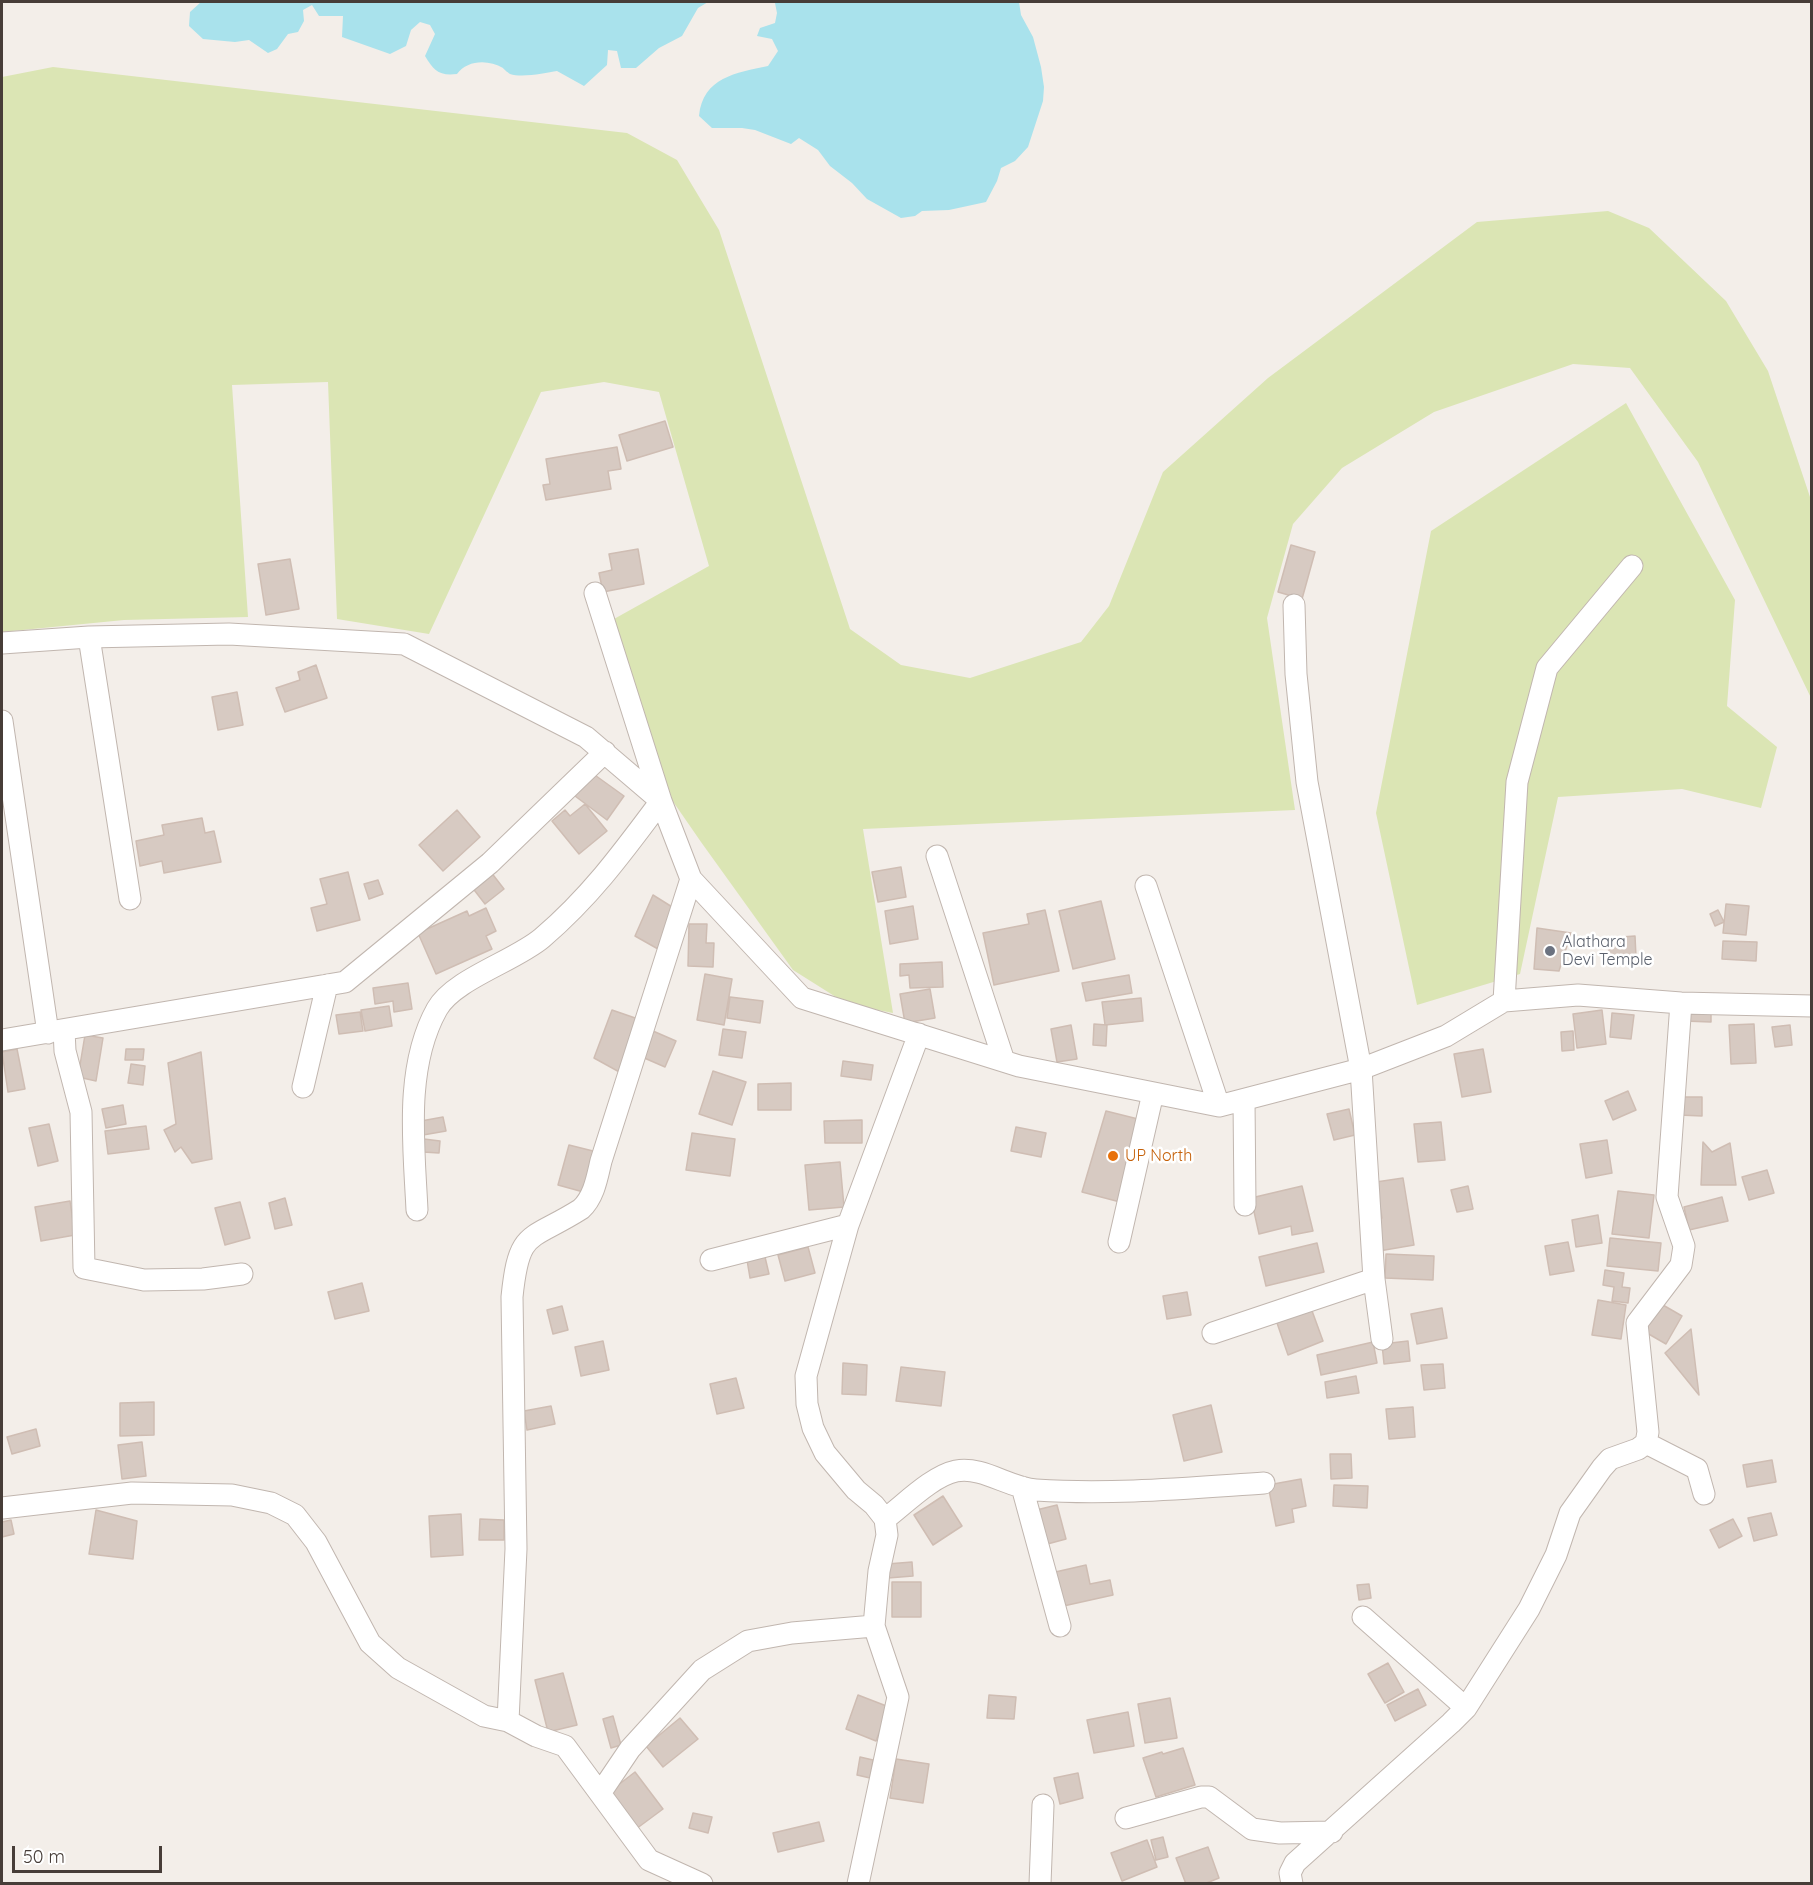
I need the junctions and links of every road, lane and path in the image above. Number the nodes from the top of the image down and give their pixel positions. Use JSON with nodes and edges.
{"nodes":[{"id":1,"x":1632,"y":566,"type":"dead end"},
{"id":2,"x":595,"y":593,"type":"dead end"},
{"id":3,"x":1294,"y":605,"type":"dead end"},
{"id":4,"x":89,"y":637,"type":"junction"},
{"id":5,"x":2,"y":643,"type":"edge"},
{"id":6,"x":2,"y":721,"type":"edge"},
{"id":7,"x":605,"y":752,"type":"junction"},
{"id":8,"x":661,"y":801,"type":"junction"},
{"id":9,"x":937,"y":856,"type":"dead end"},
{"id":10,"x":692,"y":879,"type":"junction"},
{"id":11,"x":1146,"y":886,"type":"dead end"},
{"id":12,"x":130,"y":899,"type":"dead end"},
{"id":13,"x":327,"y":985,"type":"junction"},
{"id":14,"x":1504,"y":1001,"type":"junction"},
{"id":15,"x":1681,"y":1003,"type":"junction"},
{"id":16,"x":1812,"y":1006,"type":"edge"},
{"id":17,"x":56,"y":1031,"type":"junction"},
{"id":18,"x":919,"y":1034,"type":"junction"},
{"id":19,"x":2,"y":1040,"type":"edge"},
{"id":20,"x":1004,"y":1061,"type":"junction"},
{"id":21,"x":1361,"y":1069,"type":"junction"},
{"id":22,"x":303,"y":1087,"type":"dead end"},
{"id":23,"x":1152,"y":1093,"type":"junction"},
{"id":24,"x":1244,"y":1100,"type":"junction"},
{"id":25,"x":1219,"y":1106,"type":"junction"},
{"id":26,"x":1245,"y":1205,"type":"dead end"},
{"id":27,"x":417,"y":1210,"type":"dead end"},
{"id":28,"x":848,"y":1226,"type":"junction"},
{"id":29,"x":1119,"y":1242,"type":"dead end"},
{"id":30,"x":711,"y":1260,"type":"dead end"},
{"id":31,"x":242,"y":1274,"type":"dead end"},
{"id":32,"x":1374,"y":1279,"type":"junction"},
{"id":33,"x":1213,"y":1334,"type":"dead end"},
{"id":34,"x":1382,"y":1339,"type":"dead end"},
{"id":35,"x":1646,"y":1443,"type":"junction"},
{"id":36,"x":1264,"y":1483,"type":"dead end"},
{"id":37,"x":1022,"y":1487,"type":"junction"},
{"id":38,"x":1704,"y":1494,"type":"dead end"},
{"id":39,"x":2,"y":1508,"type":"edge"},
{"id":40,"x":885,"y":1519,"type":"junction"},
{"id":41,"x":1363,"y":1617,"type":"dead end"},
{"id":42,"x":874,"y":1626,"type":"junction"},
{"id":43,"x":1060,"y":1626,"type":"dead end"},
{"id":44,"x":1466,"y":1708,"type":"junction"},
{"id":45,"x":508,"y":1721,"type":"junction"},
{"id":46,"x":601,"y":1792,"type":"junction"},
{"id":47,"x":1043,"y":1805,"type":"dead end"},
{"id":48,"x":1126,"y":1818,"type":"dead end"},
{"id":49,"x":1332,"y":1832,"type":"junction"},
{"id":50,"x":702,"y":1884,"type":"edge"},
{"id":51,"x":858,"y":1884,"type":"edge"},
{"id":52,"x":1040,"y":1884,"type":"edge"},
{"id":53,"x":1292,"y":1884,"type":"edge"}],
"edges":[{"from":1,"to":14,"type":"street"},
{"from":2,"to":8,"type":"street"},
{"from":3,"to":21,"type":"street"},
{"from":4,"to":5,"type":"street"},
{"from":4,"to":7,"type":"street"},
{"from":4,"to":12,"type":"street"},
{"from":6,"to":17,"type":"street"},
{"from":7,"to":8,"type":"street"},
{"from":7,"to":13,"type":"street"},
{"from":8,"to":10,"type":"street"},
{"from":8,"to":27,"type":"street"},
{"from":9,"to":20,"type":"street"},
{"from":10,"to":18,"type":"street"},
{"from":10,"to":45,"type":"street"},
{"from":11,"to":25,"type":"street"},
{"from":13,"to":17,"type":"street"},
{"from":13,"to":22,"type":"street"},
{"from":14,"to":15,"type":"street"},
{"from":14,"to":21,"type":"street"},
{"from":15,"to":16,"type":"street"},
{"from":15,"to":35,"type":"street"},
{"from":17,"to":19,"type":"street"},
{"from":17,"to":31,"type":"street"},
{"from":18,"to":20,"type":"street"},
{"from":18,"to":28,"type":"street"},
{"from":20,"to":23,"type":"street"},
{"from":21,"to":24,"type":"street"},
{"from":21,"to":32,"type":"street"},
{"from":23,"to":25,"type":"street"},
{"from":23,"to":29,"type":"street"},
{"from":24,"to":25,"type":"street"},
{"from":24,"to":26,"type":"street"},
{"from":28,"to":30,"type":"street"},
{"from":28,"to":40,"type":"street"},
{"from":32,"to":33,"type":"street"},
{"from":32,"to":34,"type":"street"},
{"from":35,"to":38,"type":"street"},
{"from":35,"to":44,"type":"street"},
{"from":36,"to":37,"type":"street"},
{"from":37,"to":40,"type":"street"},
{"from":37,"to":43,"type":"street"},
{"from":39,"to":45,"type":"street"},
{"from":40,"to":42,"type":"street"},
{"from":41,"to":44,"type":"street"},
{"from":42,"to":46,"type":"street"},
{"from":42,"to":51,"type":"street"},
{"from":44,"to":49,"type":"street"},
{"from":45,"to":46,"type":"street"},
{"from":46,"to":50,"type":"street"},
{"from":47,"to":52,"type":"street"},
{"from":48,"to":49,"type":"street"},
{"from":49,"to":53,"type":"street"}]}
